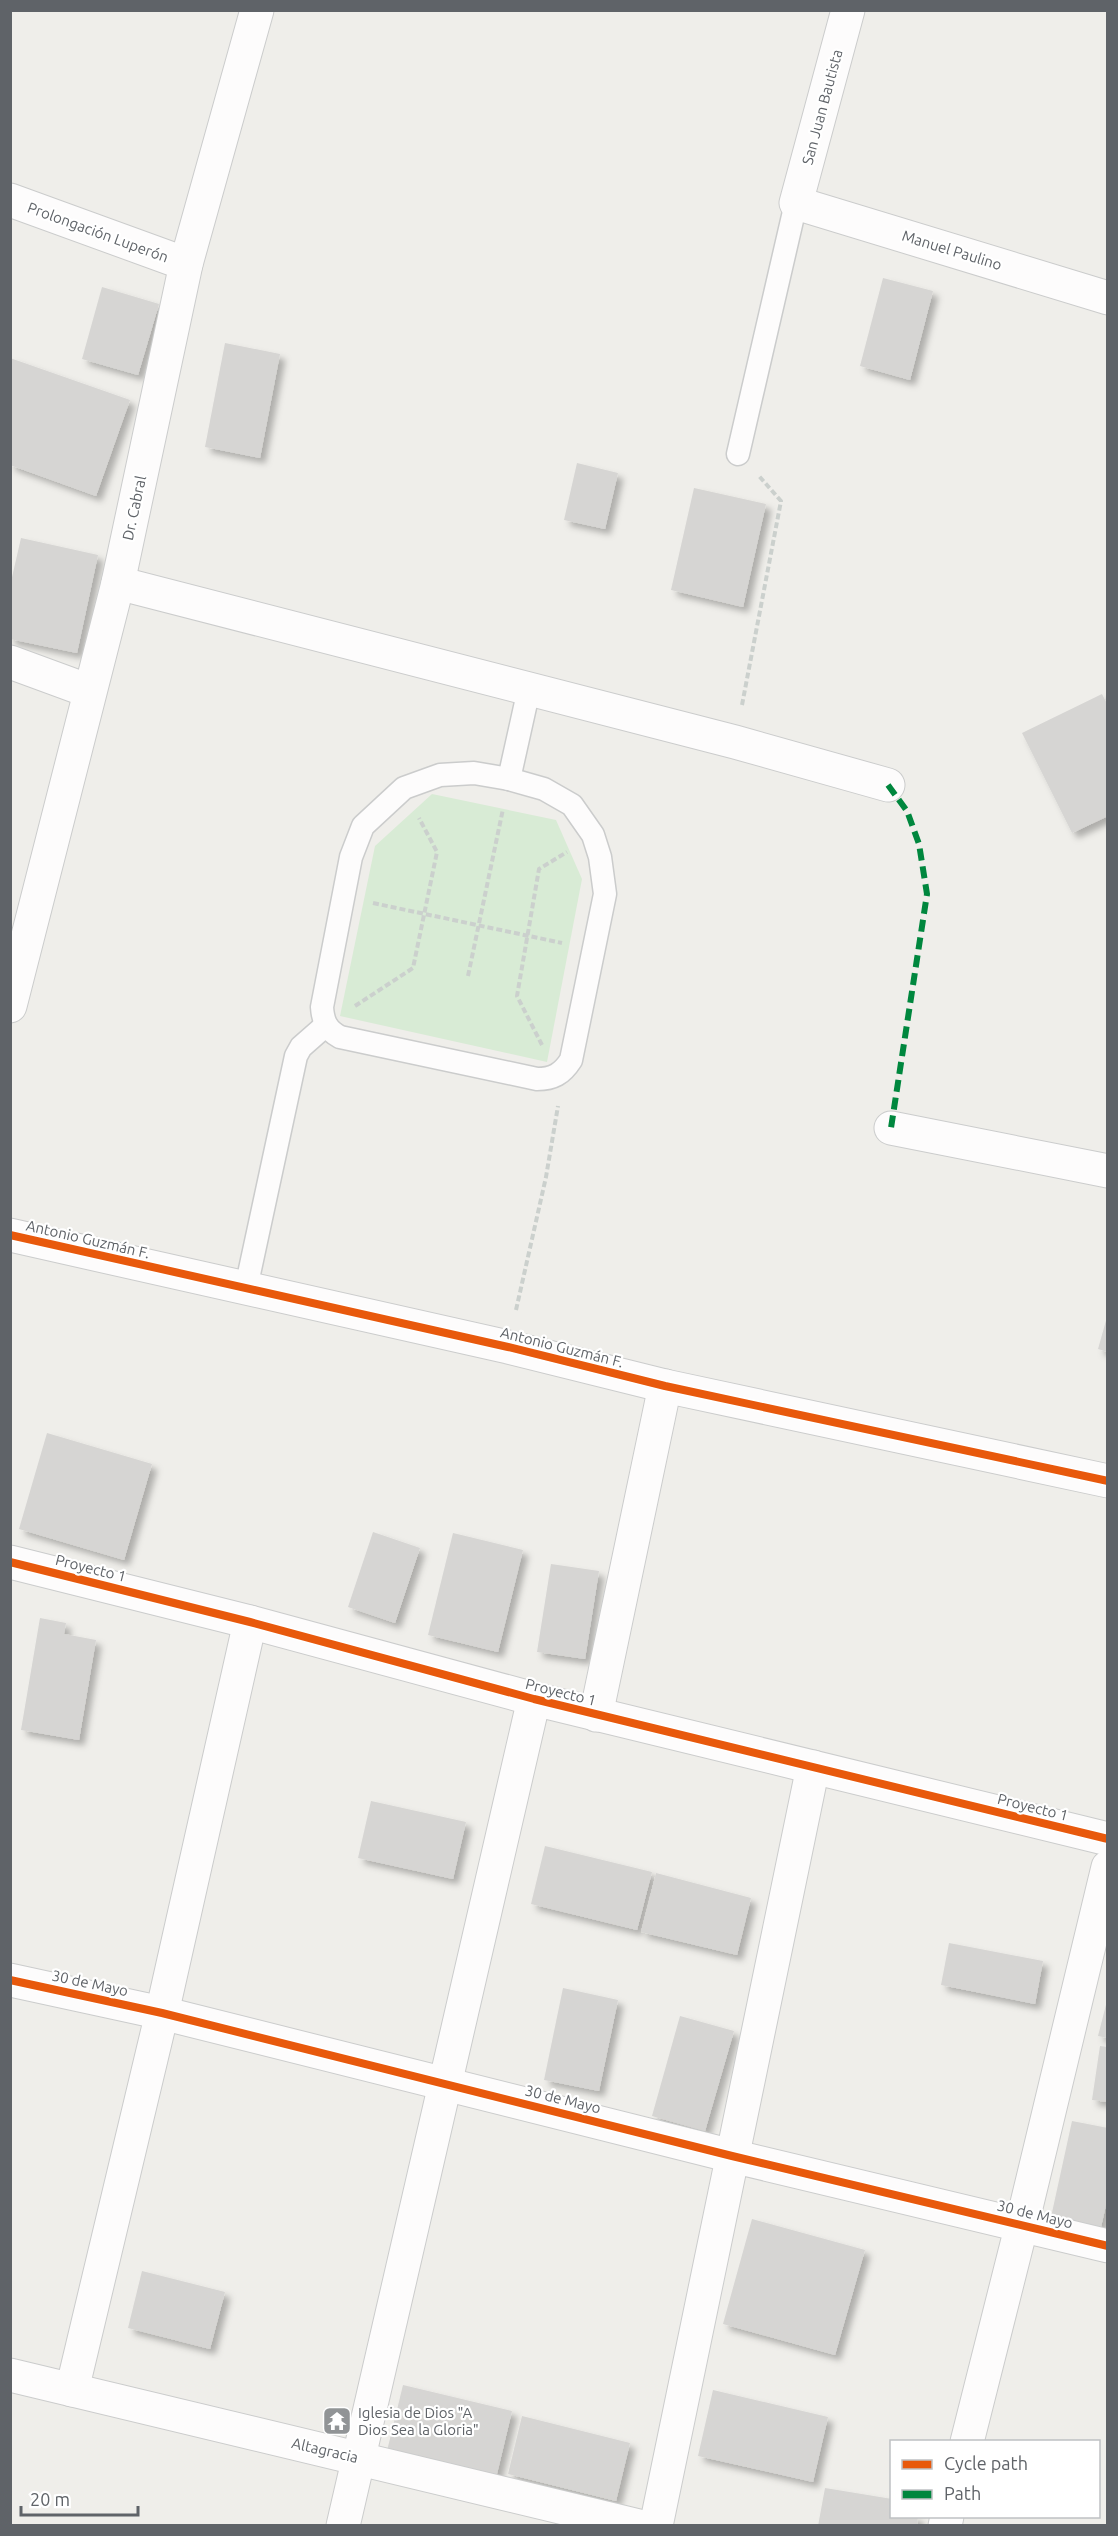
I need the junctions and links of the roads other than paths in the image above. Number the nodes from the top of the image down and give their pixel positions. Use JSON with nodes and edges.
{"nodes":[{"id":1,"x":257,"y":10,"type":"edge"},
{"id":2,"x":848,"y":10,"type":"edge"},
{"id":3,"x":10,"y":200,"type":"edge"},
{"id":4,"x":795,"y":203,"type":"junction"},
{"id":5,"x":186,"y":264,"type":"junction"},
{"id":6,"x":1107,"y":298,"type":"edge"},
{"id":7,"x":738,"y":454,"type":"road end"},
{"id":8,"x":118,"y":583,"type":"junction"},
{"id":9,"x":10,"y":662,"type":"edge"},
{"id":10,"x":529,"y":688,"type":"junction"},
{"id":11,"x":89,"y":691,"type":"junction"},
{"id":12,"x":509,"y":779,"type":"junction"},
{"id":13,"x":888,"y":785,"type":"dead end"},
{"id":14,"x":10,"y":1006,"type":"edge"},
{"id":15,"x":326,"y":1025,"type":"junction"},
{"id":16,"x":891,"y":1128,"type":"dead end"},
{"id":17,"x":1107,"y":1171,"type":"edge"},
{"id":18,"x":10,"y":1235,"type":"edge"},
{"id":19,"x":246,"y":1288,"type":"junction"},
{"id":20,"x":665,"y":1386,"type":"junction"},
{"id":21,"x":1107,"y":1481,"type":"edge"},
{"id":22,"x":10,"y":1562,"type":"edge"},
{"id":23,"x":250,"y":1622,"type":"junction"},
{"id":24,"x":534,"y":1699,"type":"junction"},
{"id":25,"x":596,"y":1715,"type":"junction"},
{"id":26,"x":813,"y":1767,"type":"junction"},
{"id":27,"x":1107,"y":1839,"type":"edge"},
{"id":28,"x":1107,"y":1867,"type":"edge"},
{"id":29,"x":10,"y":1980,"type":"edge"},
{"id":30,"x":162,"y":2013,"type":"junction"},
{"id":31,"x":445,"y":2083,"type":"junction"},
{"id":32,"x":732,"y":2156,"type":"junction"},
{"id":33,"x":1022,"y":2224,"type":"junction"},
{"id":34,"x":1107,"y":2246,"type":"edge"},
{"id":35,"x":10,"y":2375,"type":"edge"},
{"id":36,"x":72,"y":2390,"type":"junction"},
{"id":37,"x":968,"y":2440,"type":"edge"},
{"id":38,"x":358,"y":2458,"type":"junction"},
{"id":39,"x":343,"y":2526,"type":"edge"},
{"id":40,"x":639,"y":2526,"type":"edge"},
{"id":41,"x":656,"y":2526,"type":"edge"}],
"edges":[{"from":1,"to":5,"type":"street","name":"Dr. Cabral"},
{"from":2,"to":4,"type":"street","name":"San Juan Bautista"},
{"from":3,"to":5,"type":"street","name":"Prolongación Luperón"},
{"from":4,"to":6,"type":"street","name":"Manuel Paulino"},
{"from":4,"to":7,"type":"lane"},
{"from":5,"to":8,"type":"street","name":"Dr. Cabral"},
{"from":8,"to":10,"type":"street"},
{"from":8,"to":11,"type":"street","name":"Dr. Cabral"},
{"from":9,"to":11,"type":"street"},
{"from":10,"to":12,"type":"lane"},
{"from":10,"to":13,"type":"street"},
{"from":11,"to":14,"type":"street","name":"Dr. Cabral"},
{"from":12,"to":15,"type":"lane"},
{"from":12,"to":15,"type":"lane"},
{"from":15,"to":19,"type":"lane"},
{"from":16,"to":17,"type":"street"},
{"from":18,"to":19,"type":"street","name":"Antonio Guzmán F."},
{"from":19,"to":20,"type":"street","name":"Antonio Guzmán F."},
{"from":20,"to":21,"type":"street","name":"Antonio Guzmán F."},
{"from":20,"to":25,"type":"street"},
{"from":22,"to":23,"type":"street","name":"Proyecto 1"},
{"from":23,"to":24,"type":"street","name":"Proyecto 1"},
{"from":23,"to":30,"type":"street"},
{"from":24,"to":25,"type":"street","name":"Proyecto 1"},
{"from":24,"to":31,"type":"street"},
{"from":25,"to":26,"type":"street","name":"Proyecto 1"},
{"from":26,"to":27,"type":"street","name":"Proyecto 1"},
{"from":26,"to":32,"type":"street"},
{"from":28,"to":33,"type":"street"},
{"from":29,"to":30,"type":"street","name":"30 de Mayo"},
{"from":30,"to":31,"type":"street","name":"30 de Mayo"},
{"from":30,"to":36,"type":"street"},
{"from":31,"to":32,"type":"street","name":"30 de Mayo"},
{"from":31,"to":38,"type":"street"},
{"from":32,"to":33,"type":"street","name":"30 de Mayo"},
{"from":32,"to":41,"type":"street"},
{"from":33,"to":34,"type":"street","name":"30 de Mayo"},
{"from":33,"to":37,"type":"street"},
{"from":35,"to":36,"type":"street","name":"Altagracia"},
{"from":36,"to":38,"type":"street","name":"Altagracia"},
{"from":38,"to":39,"type":"street"},
{"from":38,"to":40,"type":"street","name":"Altagracia"}]}
